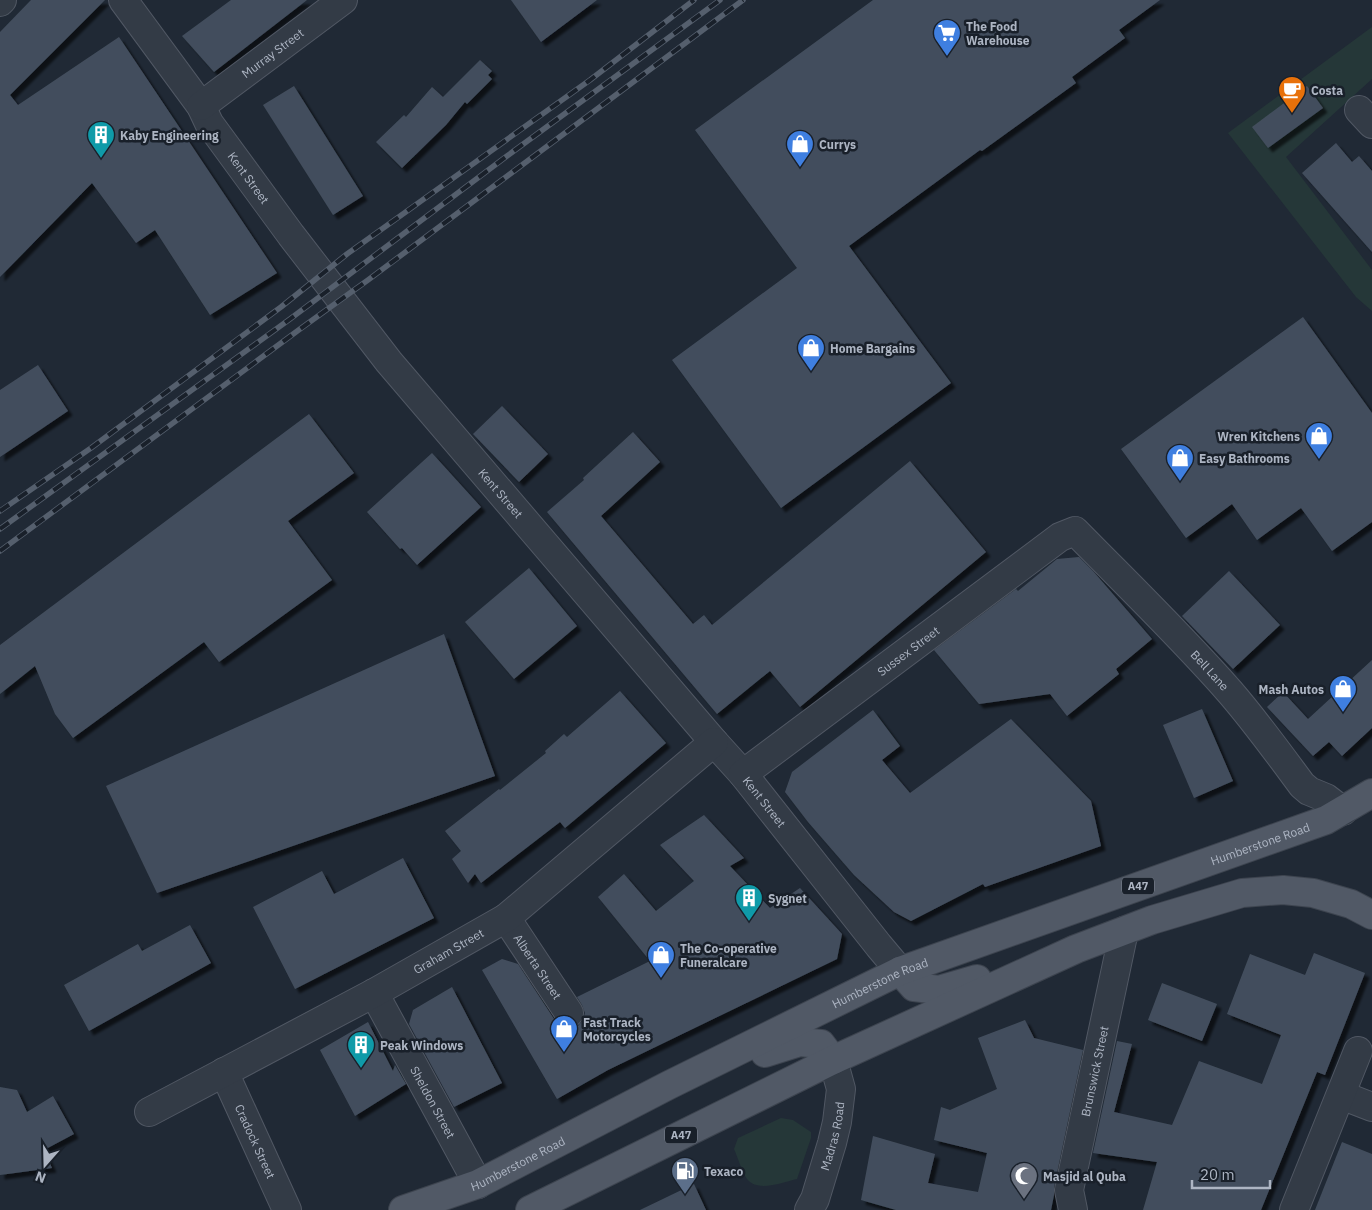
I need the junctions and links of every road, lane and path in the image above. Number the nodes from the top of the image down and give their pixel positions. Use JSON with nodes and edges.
{"nodes":[{"id":1,"x":123,"y":0,"type":"edge"},
{"id":2,"x":343,"y":0,"type":"edge"},
{"id":3,"x":201,"y":106,"type":"junction"},
{"id":4,"x":1075,"y":531,"type":"joint"},
{"id":5,"x":714,"y":742,"type":"junction"},
{"id":6,"x":743,"y":774,"type":"junction"},
{"id":7,"x":1372,"y":793,"type":"edge"},
{"id":8,"x":1343,"y":811,"type":"junction"},
{"id":9,"x":1372,"y":915,"type":"edge"},
{"id":10,"x":506,"y":918,"type":"junction"},
{"id":11,"x":1124,"y":931,"type":"junction"},
{"id":12,"x":1076,"y":949,"type":"junction"},
{"id":13,"x":900,"y":971,"type":"junction"},
{"id":14,"x":374,"y":993,"type":"junction"},
{"id":15,"x":569,"y":1013,"type":"dead end"},
{"id":16,"x":1358,"y":1051,"type":"dead end"},
{"id":17,"x":833,"y":1060,"type":"junction"},
{"id":18,"x":224,"y":1072,"type":"junction"},
{"id":19,"x":669,"y":1086,"type":"junction"},
{"id":20,"x":1341,"y":1095,"type":"junction"},
{"id":21,"x":1372,"y":1107,"type":"edge"},
{"id":22,"x":149,"y":1112,"type":"dead end"},
{"id":23,"x":478,"y":1184,"type":"junction"},
{"id":24,"x":287,"y":1210,"type":"edge"},
{"id":25,"x":403,"y":1210,"type":"edge"},
{"id":26,"x":530,"y":1210,"type":"edge"},
{"id":27,"x":810,"y":1210,"type":"edge"},
{"id":28,"x":1073,"y":1210,"type":"edge"},
{"id":29,"x":1294,"y":1210,"type":"edge"}],
"edges":[{"from":1,"to":3,"type":"street","name":"Kent Street"},
{"from":2,"to":3,"type":"street","name":"Murray Street"},
{"from":3,"to":5,"type":"street","name":"Kent Street"},
{"from":4,"to":6,"type":"street","name":"Sussex Street"},
{"from":4,"to":8,"type":"street","name":"Bell Lane"},
{"from":5,"to":6,"type":"street","name":"Kent Street"},
{"from":5,"to":10,"type":"street","name":"Graham Street"},
{"from":6,"to":13,"type":"street","name":"Kent Street"},
{"from":7,"to":8,"type":"main road","name":"Humberstone Road","number":"A47"},
{"from":8,"to":13,"type":"main road","name":"Humberstone Road","number":"A47"},
{"from":9,"to":11,"type":"main road","number":"A47"},
{"from":10,"to":14,"type":"street","name":"Graham Street"},
{"from":10,"to":15,"type":"street","name":"Alberta Street"},
{"from":11,"to":12,"type":"main road","number":"A47"},
{"from":11,"to":28,"type":"street","name":"Brunswick Street"},
{"from":12,"to":13,"type":"main road","number":"A47"},
{"from":12,"to":17,"type":"main road","number":"A47"},
{"from":13,"to":19,"type":"main road","name":"Humberstone Road","number":"A47"},
{"from":14,"to":18,"type":"street","name":"Graham Street"},
{"from":14,"to":23,"type":"street","name":"Sheldon Street"},
{"from":16,"to":20,"type":"street"},
{"from":17,"to":19,"type":"main road","number":"A47"},
{"from":17,"to":26,"type":"main road","number":"A47"},
{"from":17,"to":27,"type":"street","name":"Madras Road"},
{"from":18,"to":22,"type":"street","name":"Graham Street"},
{"from":18,"to":24,"type":"street","name":"Cradock Street"},
{"from":19,"to":23,"type":"main road","name":"Humberstone Road","number":"A47"},
{"from":20,"to":21,"type":"street"},
{"from":20,"to":29,"type":"street"},
{"from":23,"to":25,"type":"main road","name":"Humberstone Road","number":"A47"}]}
